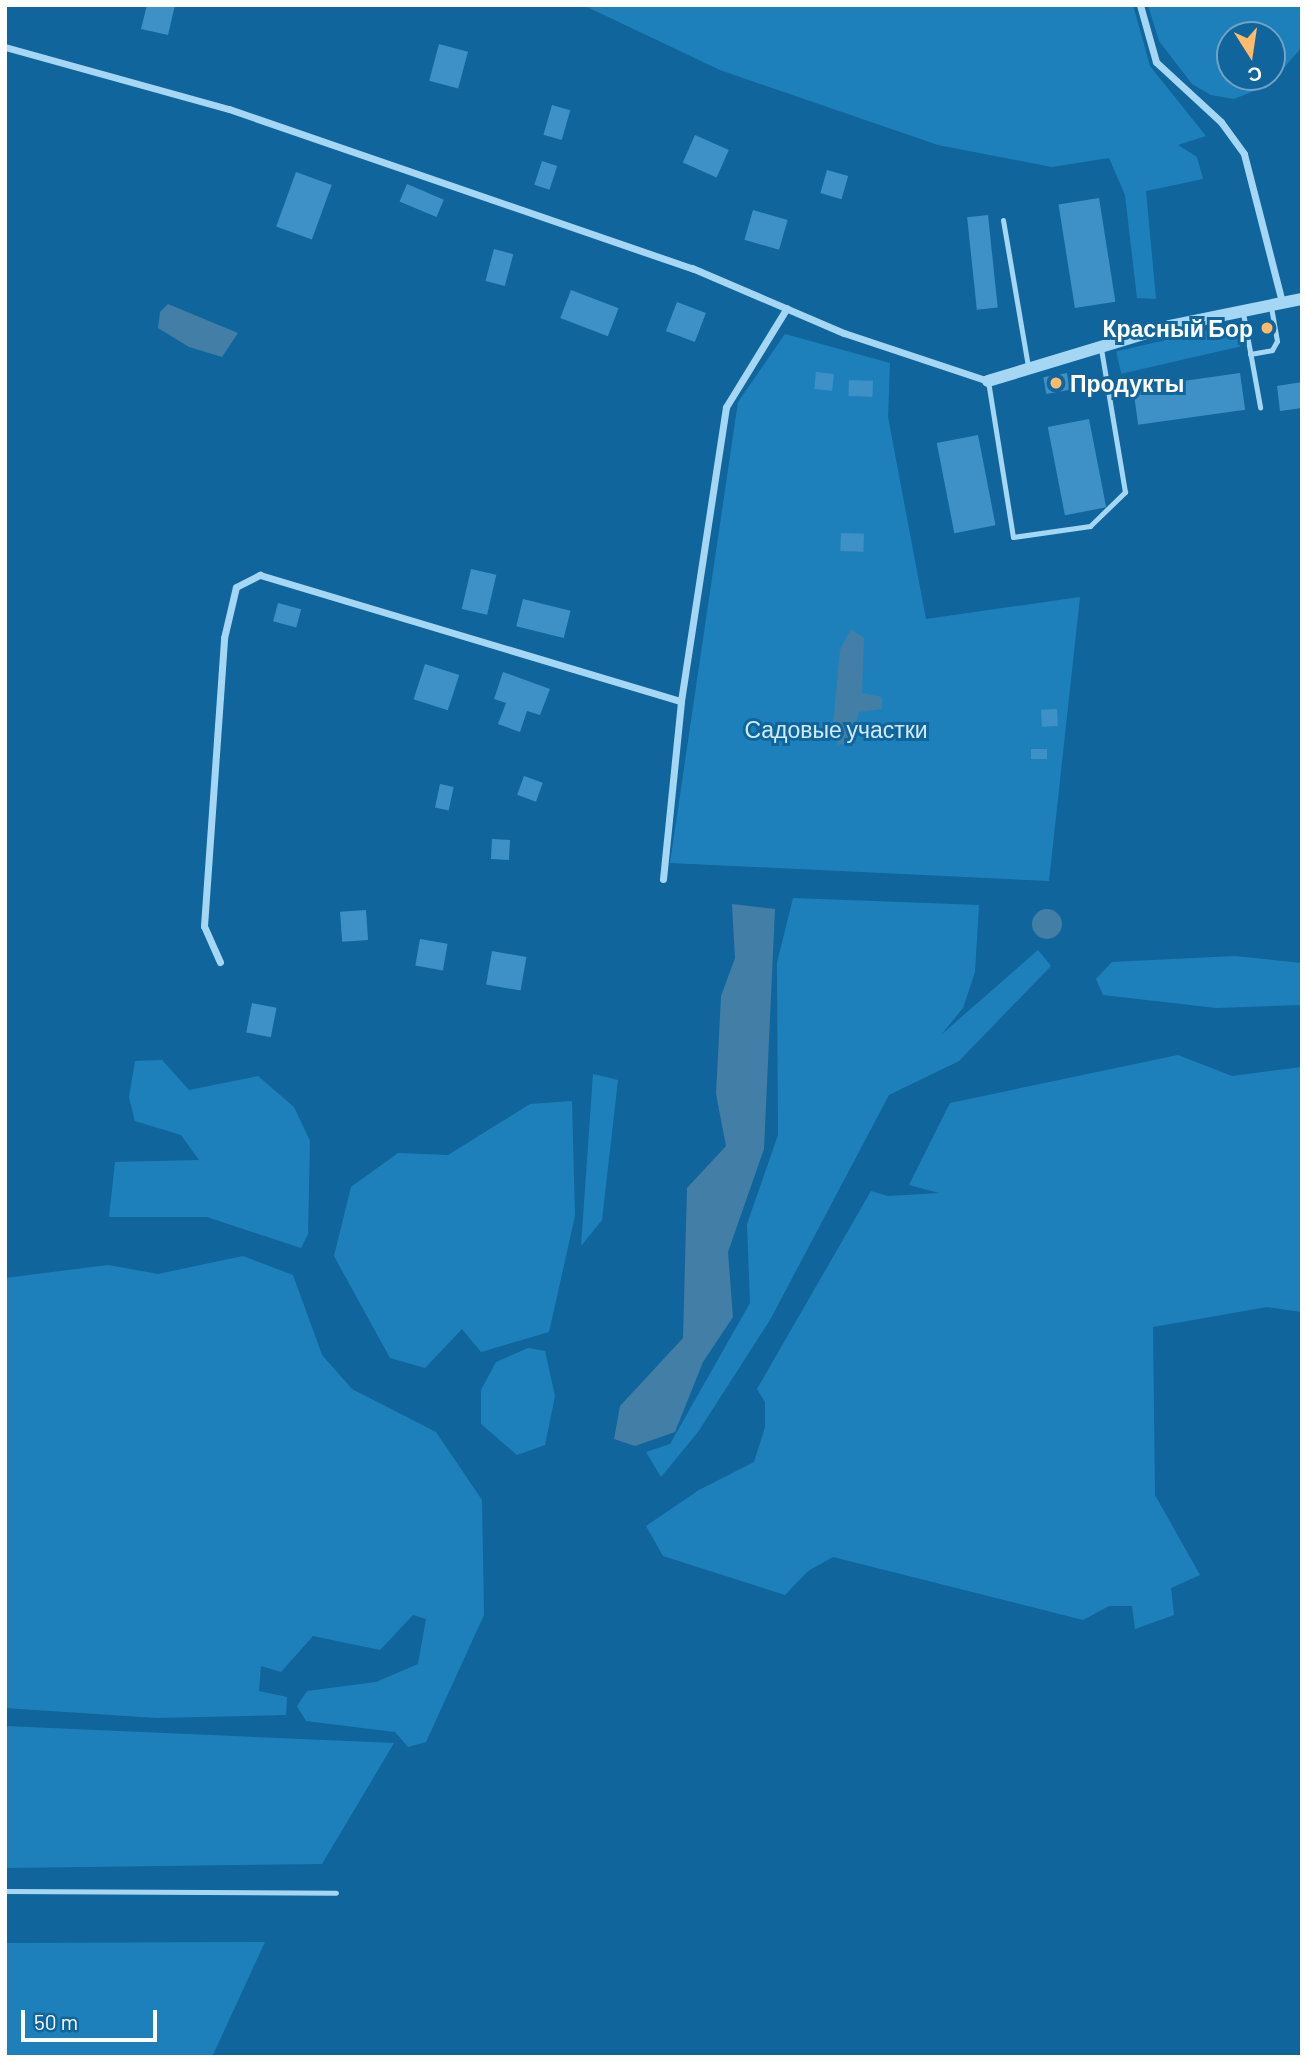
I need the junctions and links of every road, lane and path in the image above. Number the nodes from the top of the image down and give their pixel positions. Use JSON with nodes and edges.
{"nodes":[{"id":1,"x":1140,"y":5,"type":"edge"},
{"id":2,"x":5,"y":47,"type":"edge"},
{"id":3,"x":1003,"y":220,"type":"dead end"},
{"id":4,"x":1302,"y":299,"type":"edge"},
{"id":5,"x":1276,"y":303,"type":"junction"},
{"id":6,"x":787,"y":309,"type":"junction"},
{"id":7,"x":1243,"y":310,"type":"junction"},
{"id":8,"x":1100,"y":345,"type":"junction"},
{"id":9,"x":1251,"y":354,"type":"junction"},
{"id":10,"x":1028,"y":366,"type":"junction"},
{"id":11,"x":988,"y":381,"type":"junction"},
{"id":12,"x":1260,"y":407,"type":"dead end"},
{"id":13,"x":681,"y":701,"type":"junction"},
{"id":14,"x":663,"y":879,"type":"dead end"},
{"id":15,"x":220,"y":962,"type":"dead end"},
{"id":16,"x":5,"y":1891,"type":"edge"},
{"id":17,"x":336,"y":1893,"type":"dead end"}],
"edges":[{"from":1,"to":5,"type":"street"},
{"from":2,"to":6,"type":"street"},
{"from":3,"to":10,"type":"lane"},
{"from":4,"to":5,"type":"street"},
{"from":5,"to":7,"type":"street"},
{"from":5,"to":9,"type":"lane"},
{"from":6,"to":11,"type":"street"},
{"from":6,"to":13,"type":"street"},
{"from":7,"to":8,"type":"street"},
{"from":7,"to":9,"type":"lane"},
{"from":8,"to":10,"type":"street"},
{"from":8,"to":11,"type":"lane"},
{"from":9,"to":12,"type":"lane"},
{"from":10,"to":11,"type":"street"},
{"from":13,"to":14,"type":"street"},
{"from":13,"to":15,"type":"street"},
{"from":16,"to":17,"type":"lane"}]}
